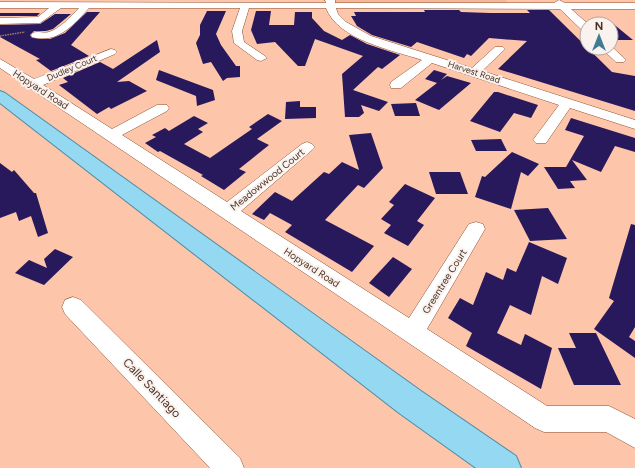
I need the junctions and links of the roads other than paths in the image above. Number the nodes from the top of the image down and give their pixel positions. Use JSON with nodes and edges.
{"nodes":[{"id":1,"x":140,"y":2,"type":"edge"},
{"id":2,"x":5,"y":3,"type":"edge"},
{"id":3,"x":330,"y":3,"type":"edge"},
{"id":4,"x":406,"y":3,"type":"edge"},
{"id":5,"x":560,"y":3,"type":"edge"},
{"id":6,"x":59,"y":5,"type":"junction"},
{"id":7,"x":87,"y":5,"type":"junction"},
{"id":8,"x":245,"y":6,"type":"junction"},
{"id":9,"x":635,"y":6,"type":"edge"},
{"id":10,"x":0,"y":21,"type":"edge"},
{"id":11,"x":579,"y":21,"type":"edge"},
{"id":12,"x":33,"y":33,"type":"road end"},
{"id":13,"x":499,"y":49,"type":"dead end"},
{"id":14,"x":111,"y":52,"type":"dead end"},
{"id":15,"x":616,"y":56,"type":"edge"},
{"id":16,"x":261,"y":58,"type":"dead end"},
{"id":17,"x":430,"y":59,"type":"junction"},
{"id":18,"x":620,"y":60,"type":"dead end"},
{"id":19,"x":0,"y":63,"type":"edge"},
{"id":20,"x":476,"y":72,"type":"junction"},
{"id":21,"x":34,"y":84,"type":"junction"},
{"id":22,"x":396,"y":85,"type":"dead end"},
{"id":23,"x":0,"y":96,"type":"edge"},
{"id":24,"x":566,"y":103,"type":"junction"},
{"id":25,"x":162,"y":108,"type":"dead end"},
{"id":26,"x":635,"y":125,"type":"edge"},
{"id":27,"x":111,"y":135,"type":"junction"},
{"id":28,"x":541,"y":140,"type":"dead end"},
{"id":29,"x":307,"y":147,"type":"dead end"},
{"id":30,"x":228,"y":212,"type":"junction"},
{"id":31,"x":476,"y":229,"type":"dead end"},
{"id":32,"x":73,"y":307,"type":"dead end"},
{"id":33,"x":412,"y":333,"type":"junction"},
{"id":34,"x":635,"y":434,"type":"edge"},
{"id":35,"x":230,"y":468,"type":"edge"},
{"id":36,"x":504,"y":468,"type":"edge"}],
"edges":[{"from":1,"to":7,"type":"street"},
{"from":1,"to":8,"type":"street"},
{"from":2,"to":6,"type":"street"},
{"from":3,"to":4,"type":"street"},
{"from":3,"to":8,"type":"street"},
{"from":3,"to":17,"type":"street","name":"Harvest Road"},
{"from":4,"to":5,"type":"street"},
{"from":5,"to":9,"type":"street"},
{"from":5,"to":11,"type":"street"},
{"from":6,"to":7,"type":"street"},
{"from":6,"to":10,"type":"street"},
{"from":7,"to":12,"type":"street"},
{"from":8,"to":16,"type":"street"},
{"from":13,"to":20,"type":"street"},
{"from":14,"to":21,"type":"street","name":"Dudley Court"},
{"from":15,"to":18,"type":"street"},
{"from":17,"to":20,"type":"street","name":"Harvest Road"},
{"from":17,"to":22,"type":"street"},
{"from":19,"to":21,"type":"street","name":"Hopyard Road"},
{"from":20,"to":24,"type":"street","name":"Harvest Road"},
{"from":21,"to":27,"type":"street","name":"Hopyard Road"},
{"from":23,"to":36,"type":"main road"},
{"from":24,"to":26,"type":"street","name":"Harvest Road"},
{"from":24,"to":28,"type":"street"},
{"from":25,"to":27,"type":"street"},
{"from":27,"to":30,"type":"street","name":"Hopyard Road"},
{"from":29,"to":30,"type":"street","name":"Meadowwood Court"},
{"from":30,"to":33,"type":"street","name":"Hopyard Road"},
{"from":31,"to":33,"type":"street","name":"Greentree Court"},
{"from":32,"to":35,"type":"street","name":"Calle Santiago"},
{"from":33,"to":34,"type":"street","name":"Hopyard Road"}]}
